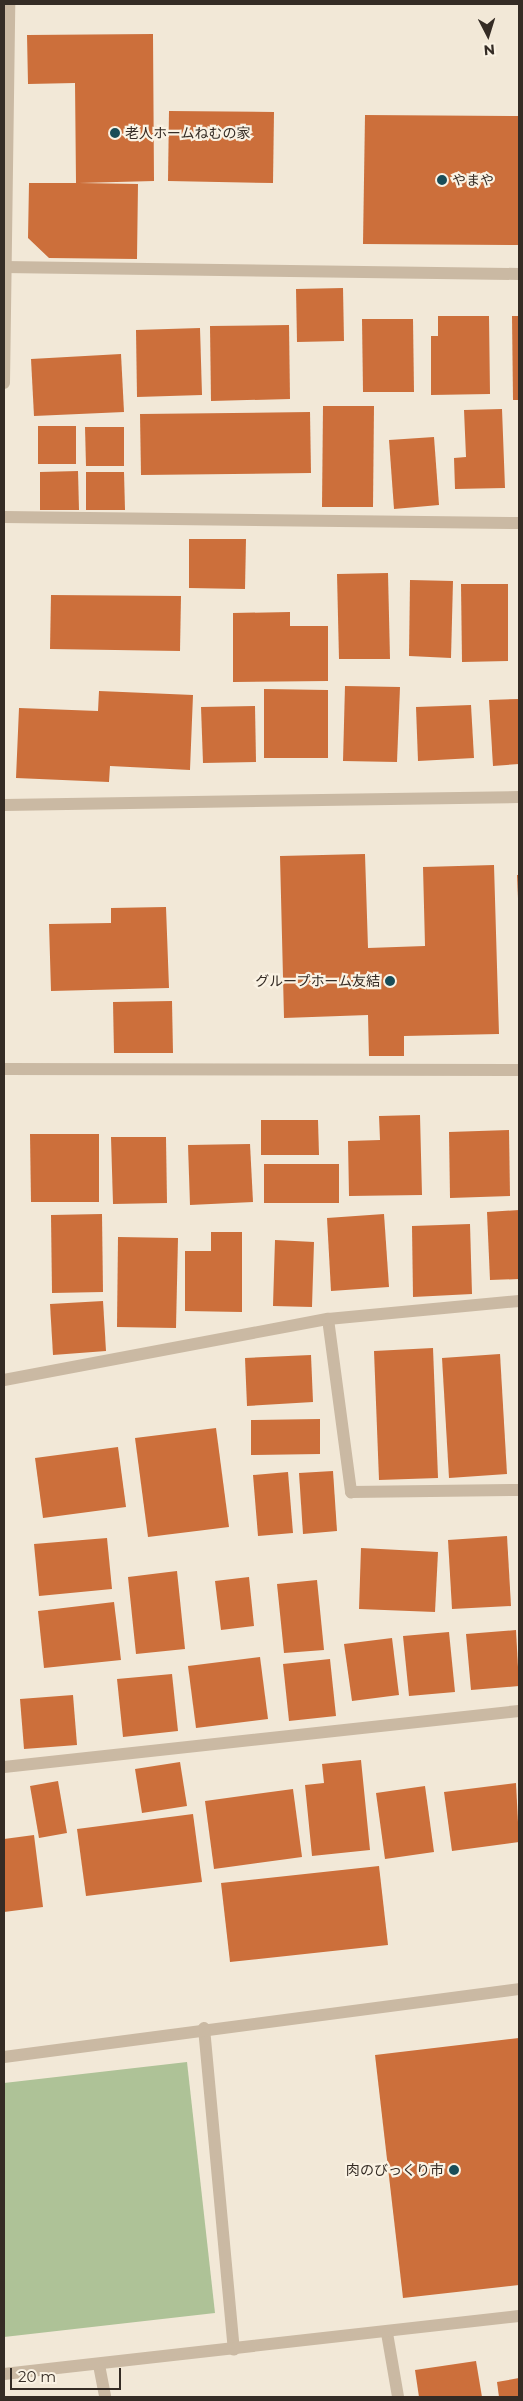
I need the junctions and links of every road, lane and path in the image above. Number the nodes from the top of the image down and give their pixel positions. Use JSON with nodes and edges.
{"nodes":[{"id":1,"x":9,"y":4,"type":"edge"},
{"id":2,"x":5,"y":268,"type":"edge"},
{"id":3,"x":519,"y":274,"type":"edge"},
{"id":4,"x":4,"y":383,"type":"edge"},
{"id":5,"x":4,"y":517,"type":"edge"},
{"id":6,"x":519,"y":523,"type":"edge"},
{"id":7,"x":519,"y":797,"type":"edge"},
{"id":8,"x":4,"y":805,"type":"edge"},
{"id":9,"x":4,"y":1070,"type":"edge"},
{"id":10,"x":519,"y":1070,"type":"edge"},
{"id":11,"x":519,"y":1301,"type":"edge"},
{"id":12,"x":328,"y":1319,"type":"junction"},
{"id":13,"x":4,"y":1380,"type":"edge"},
{"id":14,"x":519,"y":1490,"type":"edge"},
{"id":15,"x":519,"y":1711,"type":"edge"},
{"id":16,"x":4,"y":1766,"type":"edge"},
{"id":17,"x":519,"y":1988,"type":"edge"},
{"id":18,"x":204,"y":2028,"type":"junction"},
{"id":19,"x":4,"y":2057,"type":"edge"},
{"id":20,"x":519,"y":2316,"type":"edge"},
{"id":21,"x":387,"y":2333,"type":"junction"},
{"id":22,"x":234,"y":2350,"type":"junction"},
{"id":23,"x":100,"y":2365,"type":"junction"},
{"id":24,"x":4,"y":2374,"type":"edge"},
{"id":25,"x":105,"y":2397,"type":"edge"},
{"id":26,"x":398,"y":2397,"type":"edge"}],
"edges":[{"from":1,"to":2,"type":"street"},
{"from":2,"to":3,"type":"street"},
{"from":2,"to":4,"type":"street"},
{"from":5,"to":6,"type":"street"},
{"from":7,"to":8,"type":"street"},
{"from":9,"to":10,"type":"street"},
{"from":11,"to":12,"type":"street"},
{"from":12,"to":13,"type":"street"},
{"from":12,"to":14,"type":"street"},
{"from":15,"to":16,"type":"street"},
{"from":17,"to":18,"type":"street"},
{"from":18,"to":19,"type":"street"},
{"from":18,"to":22,"type":"street"},
{"from":20,"to":21,"type":"street"},
{"from":21,"to":22,"type":"street"},
{"from":21,"to":26,"type":"street"},
{"from":22,"to":23,"type":"street"},
{"from":23,"to":24,"type":"street"},
{"from":23,"to":25,"type":"street"}]}
